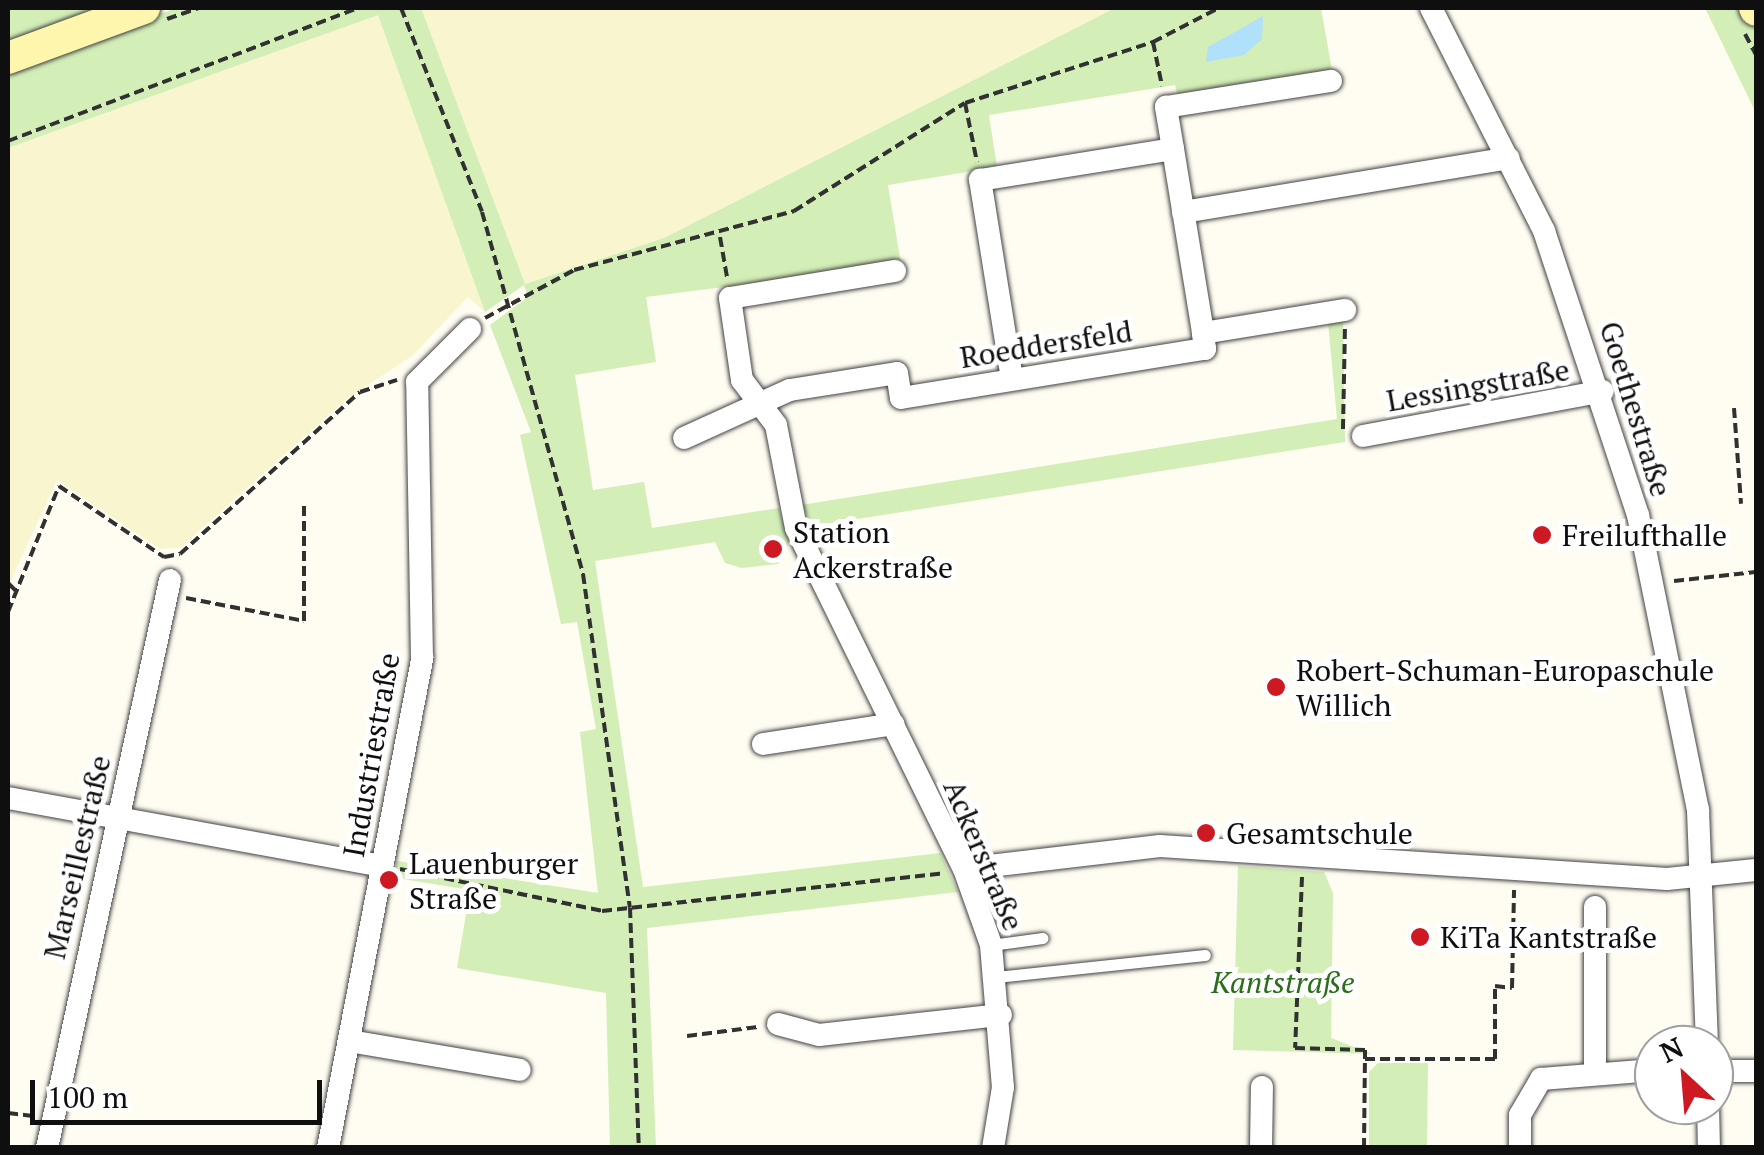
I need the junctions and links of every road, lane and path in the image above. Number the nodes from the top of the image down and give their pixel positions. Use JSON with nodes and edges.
{"nodes":[{"id":1,"x":144,"y":8,"type":"edge"},
{"id":2,"x":358,"y":8,"type":"edge"},
{"id":3,"x":401,"y":8,"type":"edge"},
{"id":4,"x":1219,"y":8,"type":"edge"},
{"id":5,"x":1431,"y":8,"type":"edge"},
{"id":6,"x":1152,"y":42,"type":"junction"},
{"id":7,"x":8,"y":58,"type":"edge"},
{"id":8,"x":1331,"y":81,"type":"dead end"},
{"id":9,"x":965,"y":103,"type":"junction"},
{"id":10,"x":1166,"y":107,"type":"junction"},
{"id":11,"x":8,"y":141,"type":"edge"},
{"id":12,"x":1173,"y":150,"type":"junction"},
{"id":13,"x":1509,"y":158,"type":"junction"},
{"id":14,"x":980,"y":180,"type":"junction"},
{"id":15,"x":1183,"y":212,"type":"junction"},
{"id":16,"x":720,"y":238,"type":"junction"},
{"id":17,"x":895,"y":271,"type":"dead end"},
{"id":18,"x":730,"y":298,"type":"junction"},
{"id":19,"x":511,"y":301,"type":"junction"},
{"id":20,"x":1346,"y":310,"type":"joint"},
{"id":21,"x":470,"y":329,"type":"joint"},
{"id":22,"x":1203,"y":333,"type":"junction"},
{"id":23,"x":1012,"y":379,"type":"junction"},
{"id":24,"x":417,"y":382,"type":"junction"},
{"id":25,"x":1604,"y":391,"type":"junction"},
{"id":26,"x":762,"y":405,"type":"junction"},
{"id":27,"x":1734,"y":408,"type":"dead end"},
{"id":28,"x":1364,"y":436,"type":"joint"},
{"id":29,"x":684,"y":438,"type":"dead end"},
{"id":30,"x":1741,"y":504,"type":"dead end"},
{"id":31,"x":304,"y":505,"type":"dead end"},
{"id":32,"x":1756,"y":572,"type":"edge"},
{"id":33,"x":8,"y":583,"type":"edge"},
{"id":34,"x":1654,"y":583,"type":"junction"},
{"id":35,"x":168,"y":587,"type":"joint"},
{"id":36,"x":16,"y":591,"type":"junction"},
{"id":37,"x":8,"y":612,"type":"edge"},
{"id":38,"x":892,"y":724,"type":"junction"},
{"id":39,"x":762,"y":744,"type":"dead end"},
{"id":40,"x":8,"y":798,"type":"edge"},
{"id":41,"x":118,"y":812,"type":"junction"},
{"id":42,"x":1302,"y":851,"type":"junction"},
{"id":43,"x":381,"y":866,"type":"junction"},
{"id":44,"x":1514,"y":867,"type":"junction"},
{"id":45,"x":964,"y":869,"type":"junction"},
{"id":46,"x":1756,"y":870,"type":"edge"},
{"id":47,"x":1700,"y":877,"type":"junction"},
{"id":48,"x":1595,"y":907,"type":"dead end"},
{"id":49,"x":630,"y":908,"type":"junction"},
{"id":50,"x":1043,"y":938,"type":"dead end"},
{"id":51,"x":991,"y":945,"type":"junction"},
{"id":52,"x":1205,"y":955,"type":"dead end"},
{"id":53,"x":996,"y":977,"type":"junction"},
{"id":54,"x":1001,"y":1016,"type":"junction"},
{"id":55,"x":778,"y":1024,"type":"joint"},
{"id":56,"x":1706,"y":1025,"type":"edge"},
{"id":57,"x":687,"y":1036,"type":"dead end"},
{"id":58,"x":349,"y":1041,"type":"junction"},
{"id":59,"x":1365,"y":1059,"type":"junction"},
{"id":60,"x":1595,"y":1069,"type":"junction"},
{"id":61,"x":520,"y":1070,"type":"dead end"},
{"id":62,"x":1634,"y":1070,"type":"edge"},
{"id":63,"x":1262,"y":1087,"type":"dead end"},
{"id":64,"x":8,"y":1113,"type":"edge"},
{"id":65,"x":51,"y":1118,"type":"junction"},
{"id":66,"x":48,"y":1148,"type":"edge"},
{"id":67,"x":328,"y":1148,"type":"edge"},
{"id":68,"x":639,"y":1148,"type":"edge"},
{"id":69,"x":993,"y":1148,"type":"edge"},
{"id":70,"x":1260,"y":1148,"type":"edge"},
{"id":71,"x":1364,"y":1148,"type":"edge"},
{"id":72,"x":1520,"y":1148,"type":"edge"}],
"edges":[{"from":1,"to":7,"type":"main road"},
{"from":2,"to":11,"type":"path"},
{"from":3,"to":19,"type":"path"},
{"from":4,"to":6,"type":"path"},
{"from":5,"to":13,"type":"street","name":"Goethestraße"},
{"from":6,"to":9,"type":"path"},
{"from":6,"to":10,"type":"path"},
{"from":8,"to":10,"type":"street"},
{"from":9,"to":14,"type":"path"},
{"from":9,"to":16,"type":"path"},
{"from":10,"to":12,"type":"street"},
{"from":12,"to":14,"type":"street"},
{"from":12,"to":15,"type":"street"},
{"from":13,"to":15,"type":"street"},
{"from":13,"to":25,"type":"street","name":"Goethestraße"},
{"from":14,"to":23,"type":"street"},
{"from":15,"to":22,"type":"street"},
{"from":16,"to":18,"type":"path"},
{"from":16,"to":19,"type":"path"},
{"from":17,"to":18,"type":"street"},
{"from":18,"to":26,"type":"street"},
{"from":19,"to":21,"type":"path"},
{"from":19,"to":49,"type":"path"},
{"from":20,"to":22,"type":"street","name":"Roeddersfeld"},
{"from":20,"to":28,"type":"path"},
{"from":21,"to":24,"type":"street"},
{"from":22,"to":23,"type":"street","name":"Roeddersfeld"},
{"from":23,"to":26,"type":"street","name":"Roeddersfeld"},
{"from":24,"to":36,"type":"path"},
{"from":24,"to":43,"type":"street","name":"Industriestraße"},
{"from":25,"to":28,"type":"street","name":"Lessingstraße"},
{"from":25,"to":34,"type":"street","name":"Goethestraße"},
{"from":26,"to":29,"type":"street","name":"Roeddersfeld"},
{"from":26,"to":38,"type":"street","name":"Ackerstraße"},
{"from":27,"to":30,"type":"path"},
{"from":31,"to":35,"type":"path"},
{"from":32,"to":34,"type":"path"},
{"from":33,"to":36,"type":"path"},
{"from":34,"to":47,"type":"street","name":"Goethestraße"},
{"from":35,"to":41,"type":"street","name":"Marseillestraße"},
{"from":36,"to":37,"type":"path"},
{"from":38,"to":39,"type":"street"},
{"from":38,"to":45,"type":"street","name":"Ackerstraße"},
{"from":40,"to":41,"type":"street"},
{"from":41,"to":43,"type":"street"},
{"from":41,"to":65,"type":"street","name":"Marseillestraße"},
{"from":42,"to":44,"type":"street"},
{"from":42,"to":45,"type":"street"},
{"from":42,"to":59,"type":"path"},
{"from":43,"to":49,"type":"path"},
{"from":43,"to":58,"type":"street","name":"Industriestraße"},
{"from":44,"to":47,"type":"street"},
{"from":44,"to":59,"type":"path"},
{"from":45,"to":49,"type":"path"},
{"from":45,"to":51,"type":"street","name":"Ackerstraße"},
{"from":46,"to":47,"type":"street"},
{"from":47,"to":56,"type":"street","name":"Goethestraße"},
{"from":48,"to":60,"type":"street"},
{"from":49,"to":68,"type":"path"},
{"from":50,"to":51,"type":"lane"},
{"from":51,"to":53,"type":"street","name":"Ackerstraße"},
{"from":52,"to":53,"type":"lane"},
{"from":53,"to":54,"type":"street","name":"Ackerstraße"},
{"from":54,"to":55,"type":"street"},
{"from":54,"to":69,"type":"street","name":"Ackerstraße"},
{"from":55,"to":57,"type":"path"},
{"from":58,"to":61,"type":"street"},
{"from":58,"to":67,"type":"street","name":"Industriestraße"},
{"from":59,"to":71,"type":"path"},
{"from":60,"to":62,"type":"street"},
{"from":60,"to":72,"type":"street"},
{"from":63,"to":70,"type":"street"},
{"from":64,"to":65,"type":"path"},
{"from":65,"to":66,"type":"street","name":"Marseillestraße"}]}
